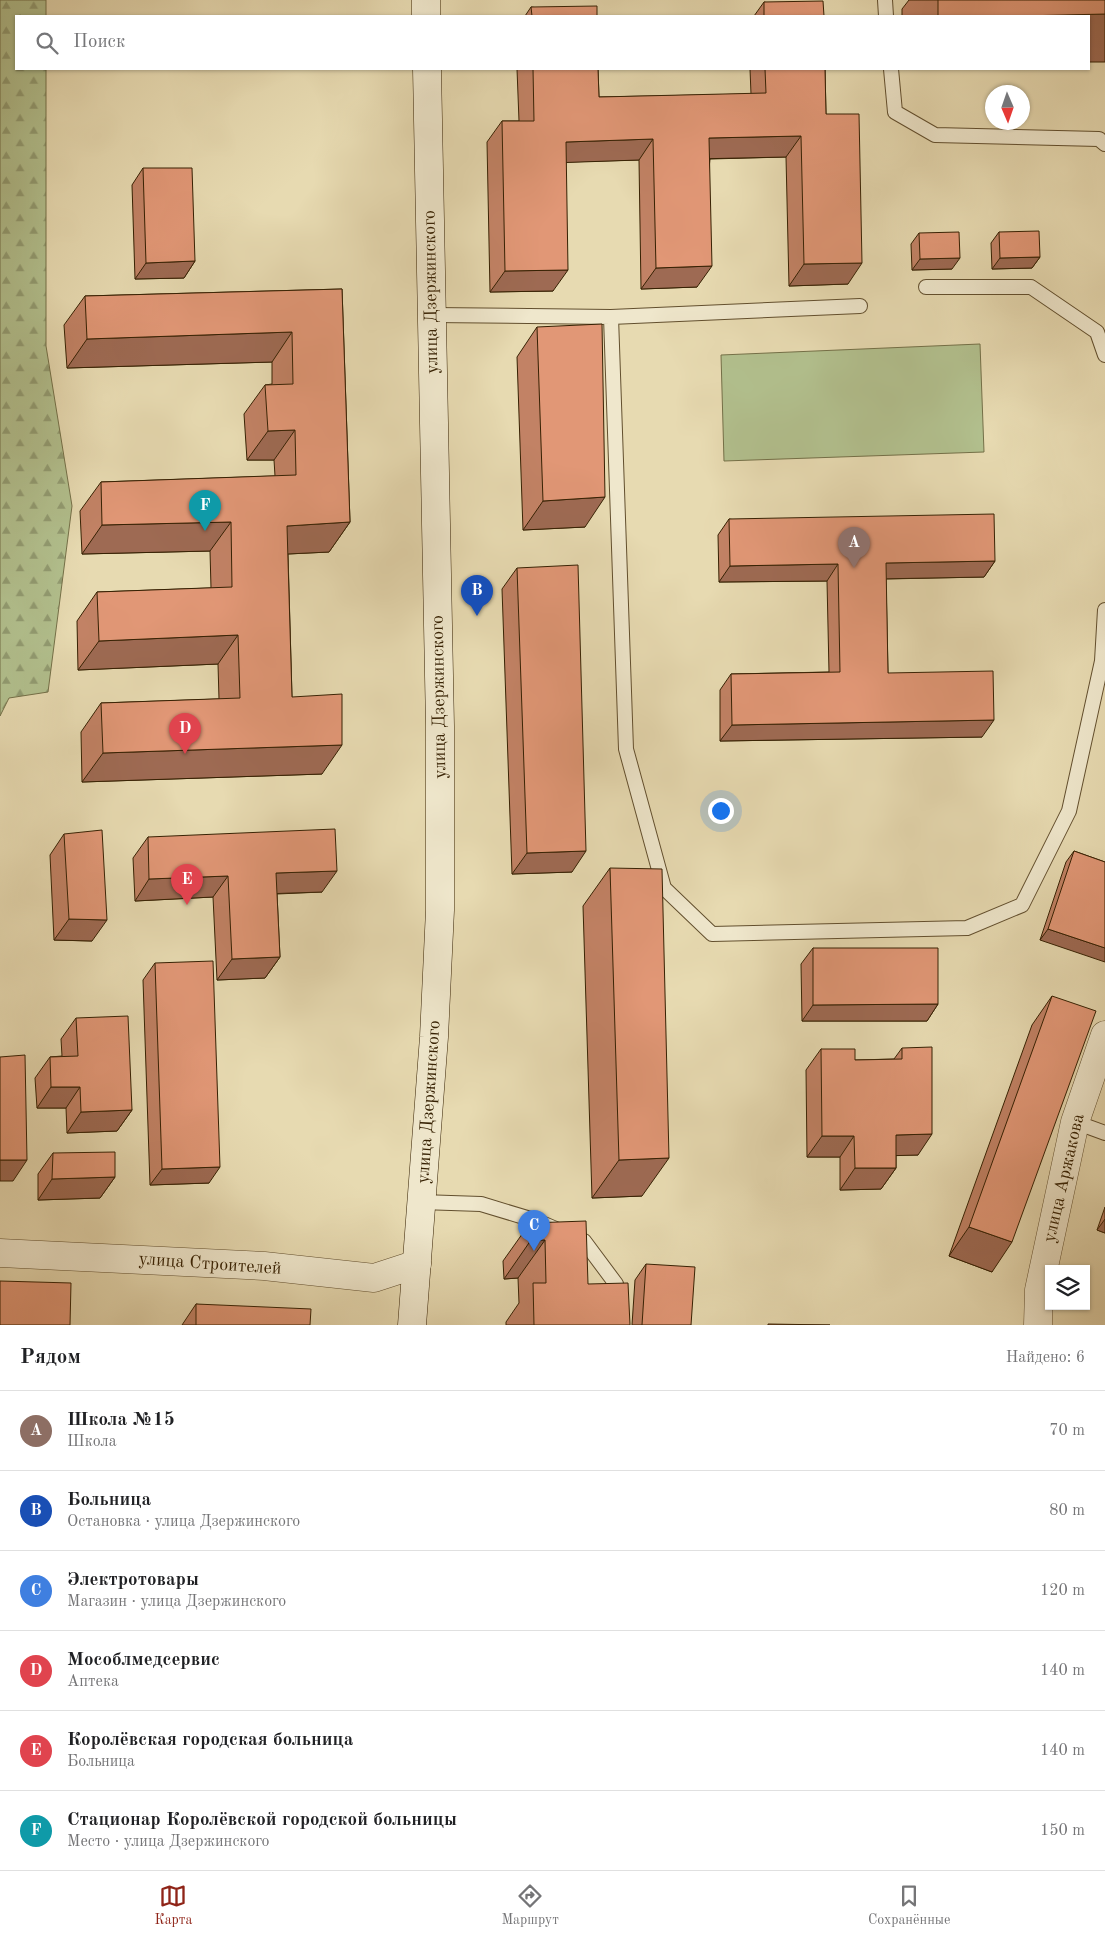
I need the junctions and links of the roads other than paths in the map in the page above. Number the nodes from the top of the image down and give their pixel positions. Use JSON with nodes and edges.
{"nodes":[{"id":1,"x":426,"y":0,"type":"edge"},
{"id":2,"x":885,"y":0,"type":"edge"},
{"id":3,"x":426,"y":15,"type":"edge"},
{"id":4,"x":886,"y":15,"type":"edge"},
{"id":5,"x":427,"y":70,"type":"edge"},
{"id":6,"x":891,"y":70,"type":"edge"},
{"id":7,"x":1105,"y":144,"type":"edge"},
{"id":8,"x":926,"y":287,"type":"dead end"},
{"id":9,"x":860,"y":306,"type":"dead end"},
{"id":10,"x":432,"y":315,"type":"junction"},
{"id":11,"x":610,"y":317,"type":"junction"},
{"id":12,"x":1105,"y":355,"type":"edge"},
{"id":13,"x":1105,"y":610,"type":"edge"},
{"id":14,"x":1105,"y":1035,"type":"edge"},
{"id":15,"x":1075,"y":1122,"type":"junction"},
{"id":16,"x":1105,"y":1133,"type":"edge"},
{"id":17,"x":421,"y":1202,"type":"junction"},
{"id":18,"x":0,"y":1253,"type":"edge"},
{"id":19,"x":417,"y":1264,"type":"junction"},
{"id":20,"x":412,"y":1325,"type":"edge"},
{"id":21,"x":616,"y":1325,"type":"edge"},
{"id":22,"x":1038,"y":1325,"type":"edge"}],
"edges":[{"from":1,"to":3,"type":"street"},
{"from":2,"to":4,"type":"lane"},
{"from":5,"to":10,"type":"street","name":"улица Дзержинского"},
{"from":6,"to":7,"type":"lane"},
{"from":8,"to":12,"type":"lane"},
{"from":9,"to":11,"type":"lane"},
{"from":10,"to":11,"type":"lane"},
{"from":10,"to":17,"type":"street","name":"улица Дзержинского"},
{"from":11,"to":13,"type":"lane"},
{"from":14,"to":15,"type":"street","name":"улица Аржакова"},
{"from":15,"to":16,"type":"lane"},
{"from":15,"to":22,"type":"street","name":"улица Аржакова"},
{"from":17,"to":19,"type":"street","name":"улица Дзержинского"},
{"from":17,"to":21,"type":"lane"},
{"from":18,"to":19,"type":"street","name":"улица Строителей"},
{"from":19,"to":20,"type":"street","name":"улица Дзержинского"}]}
